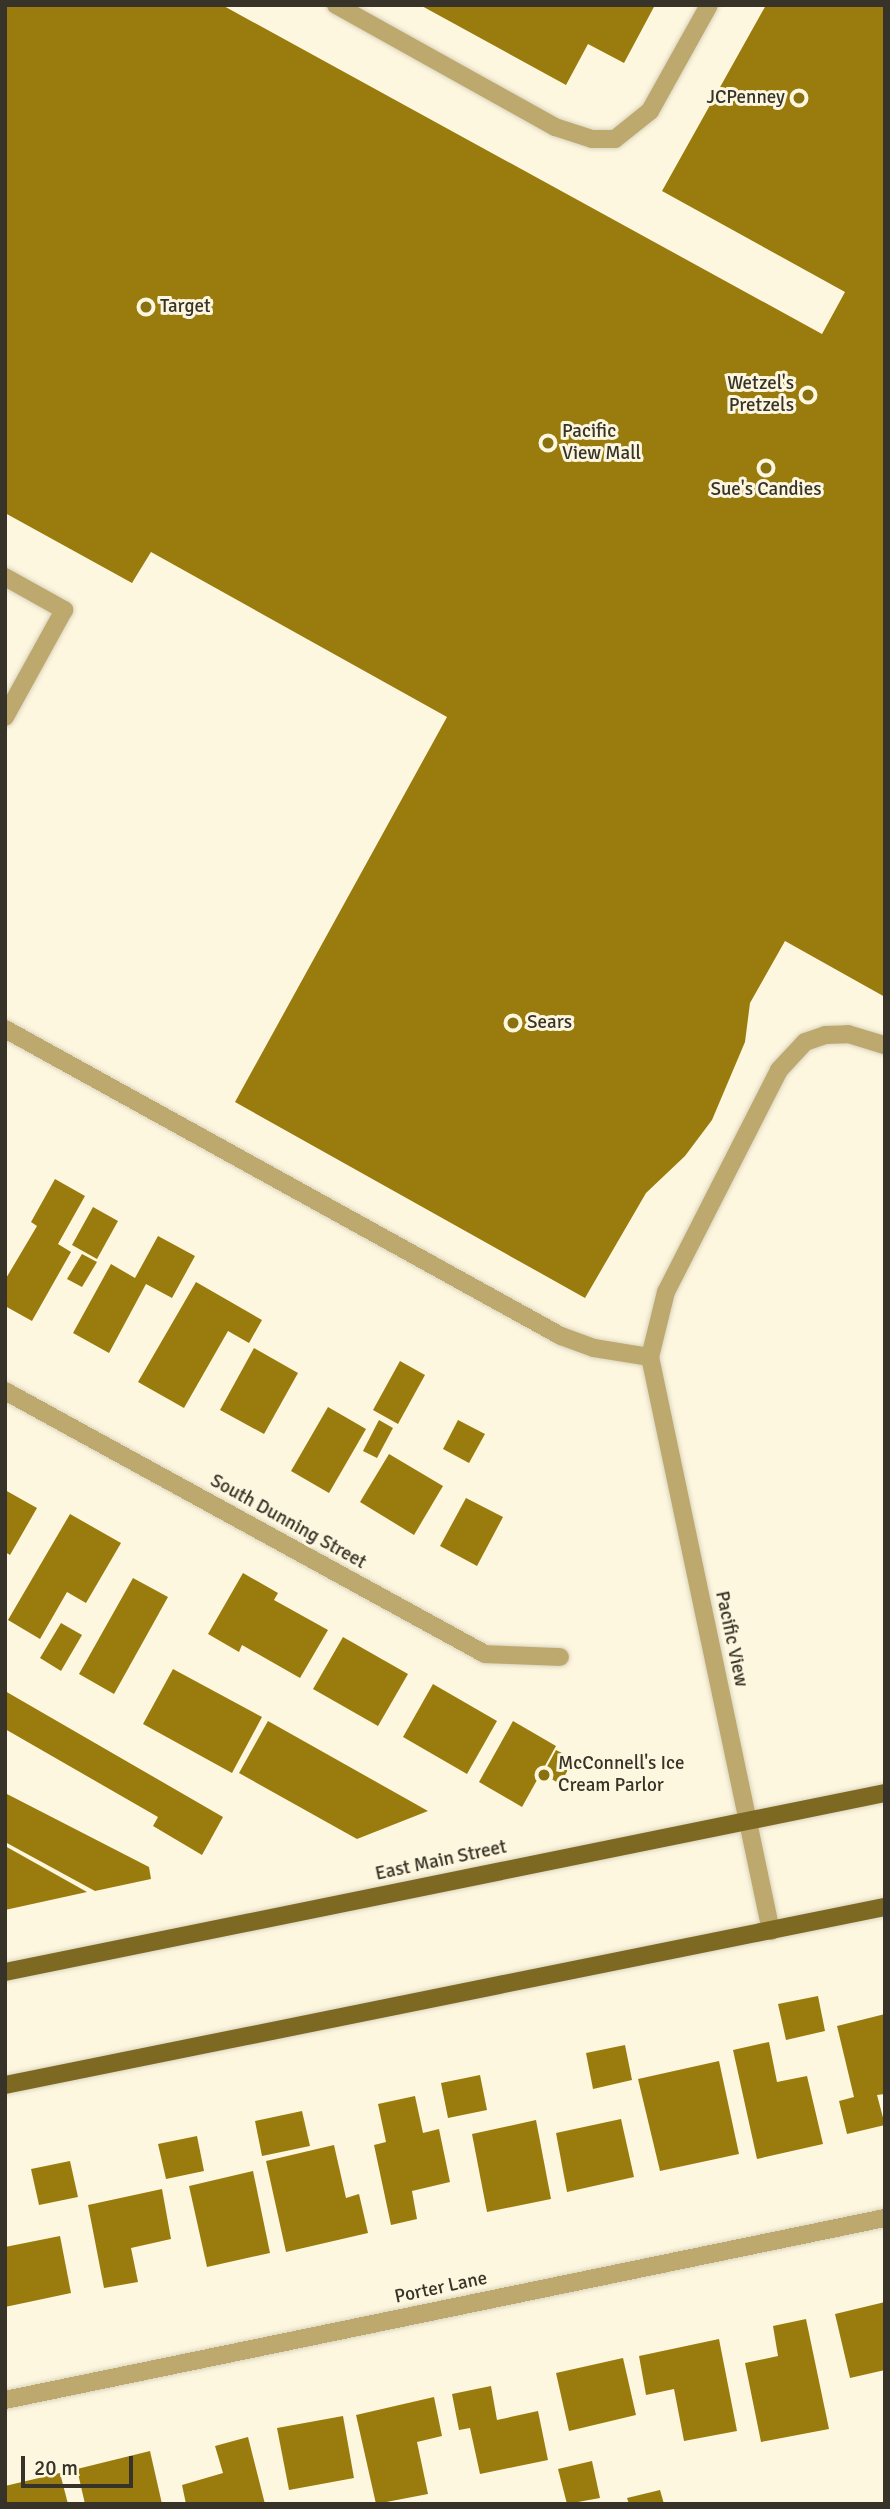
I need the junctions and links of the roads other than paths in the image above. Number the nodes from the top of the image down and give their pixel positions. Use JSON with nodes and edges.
{"nodes":[{"id":1,"x":335,"y":5,"type":"edge"},
{"id":2,"x":709,"y":5,"type":"edge"},
{"id":3,"x":5,"y":578,"type":"edge"},
{"id":4,"x":5,"y":717,"type":"edge"},
{"id":5,"x":5,"y":1029,"type":"edge"},
{"id":6,"x":885,"y":1045,"type":"edge"},
{"id":7,"x":650,"y":1357,"type":"junction"},
{"id":8,"x":5,"y":1391,"type":"edge"},
{"id":9,"x":560,"y":1657,"type":"dead end"},
{"id":10,"x":885,"y":1793,"type":"edge"},
{"id":11,"x":748,"y":1819,"type":"junction"},
{"id":12,"x":885,"y":1907,"type":"edge"},
{"id":13,"x":771,"y":1931,"type":"junction"},
{"id":14,"x":5,"y":1972,"type":"edge"},
{"id":15,"x":5,"y":2085,"type":"edge"},
{"id":16,"x":885,"y":2218,"type":"edge"},
{"id":17,"x":5,"y":2400,"type":"edge"}],
"edges":[{"from":1,"to":2,"type":"street"},
{"from":3,"to":4,"type":"street"},
{"from":5,"to":7,"type":"street"},
{"from":6,"to":7,"type":"street"},
{"from":7,"to":11,"type":"street","name":"Pacific View"},
{"from":8,"to":9,"type":"street","name":"South Dunning Street"},
{"from":10,"to":11,"type":"main road","name":"East Main Street"},
{"from":11,"to":13,"type":"street","name":"Pacific View"},
{"from":11,"to":14,"type":"main road","name":"East Main Street"},
{"from":12,"to":13,"type":"main road"},
{"from":13,"to":15,"type":"main road"},
{"from":16,"to":17,"type":"street","name":"Porter Lane"}]}
